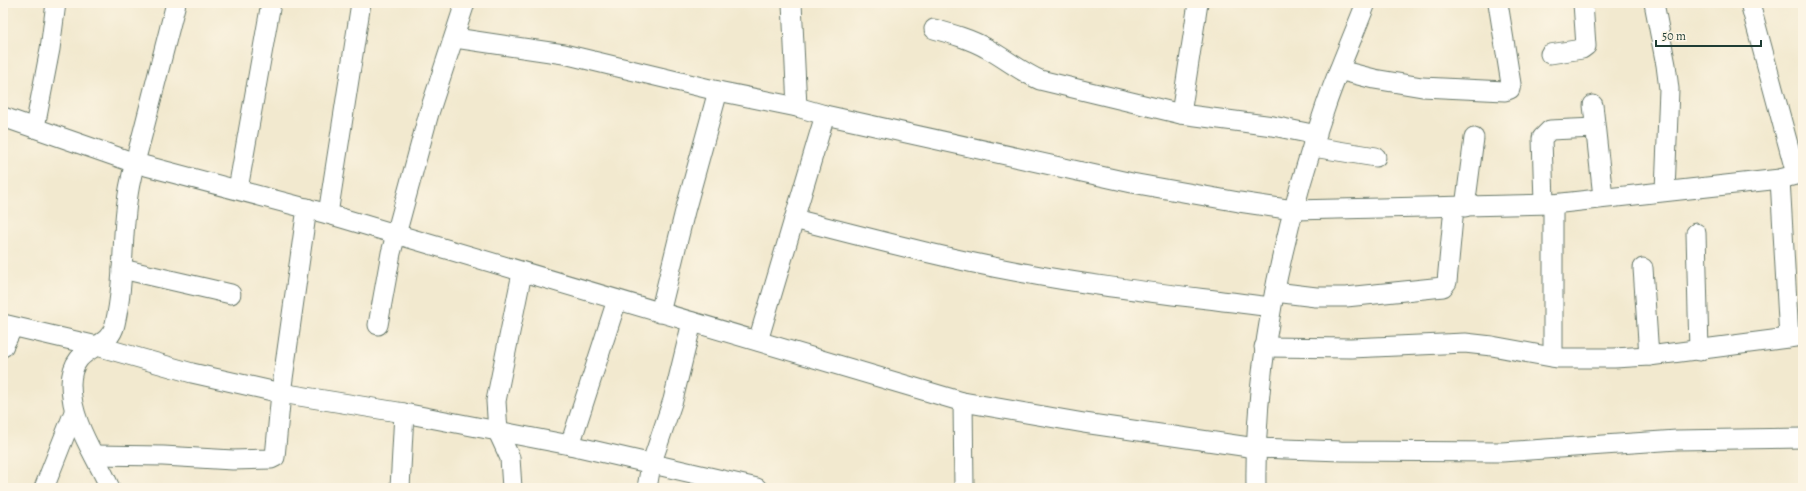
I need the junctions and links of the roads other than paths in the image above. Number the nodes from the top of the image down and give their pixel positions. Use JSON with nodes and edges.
{"nodes":[{"id":1,"x":56,"y":3,"type":"edge"},
{"id":2,"x":176,"y":3,"type":"edge"},
{"id":3,"x":271,"y":3,"type":"edge"},
{"id":4,"x":362,"y":3,"type":"edge"},
{"id":5,"x":465,"y":3,"type":"edge"},
{"id":6,"x":792,"y":3,"type":"edge"},
{"id":7,"x":1198,"y":3,"type":"edge"},
{"id":8,"x":1364,"y":3,"type":"edge"},
{"id":9,"x":1498,"y":3,"type":"edge"},
{"id":10,"x":1583,"y":3,"type":"edge"},
{"id":11,"x":1654,"y":3,"type":"edge"},
{"id":12,"x":1750,"y":3,"type":"edge"},
{"id":13,"x":934,"y":29,"type":"dead end"},
{"id":14,"x":455,"y":38,"type":"junction"},
{"id":15,"x":1550,"y":54,"type":"dead end"},
{"id":16,"x":1339,"y":70,"type":"junction"},
{"id":17,"x":718,"y":91,"type":"junction"},
{"id":18,"x":1593,"y":105,"type":"dead end"},
{"id":19,"x":797,"y":107,"type":"junction"},
{"id":20,"x":1181,"y":114,"type":"junction"},
{"id":21,"x":825,"y":115,"type":"junction"},
{"id":22,"x":3,"y":117,"type":"edge"},
{"id":23,"x":35,"y":127,"type":"junction"},
{"id":24,"x":1595,"y":128,"type":"junction"},
{"id":25,"x":1474,"y":138,"type":"dead end"},
{"id":26,"x":1315,"y":141,"type":"junction"},
{"id":27,"x":1376,"y":157,"type":"dead end"},
{"id":28,"x":136,"y":163,"type":"junction"},
{"id":29,"x":1793,"y":176,"type":"edge"},
{"id":30,"x":238,"y":189,"type":"junction"},
{"id":31,"x":1665,"y":191,"type":"junction"},
{"id":32,"x":1603,"y":198,"type":"junction"},
{"id":33,"x":1549,"y":204,"type":"junction"},
{"id":34,"x":1459,"y":207,"type":"junction"},
{"id":35,"x":307,"y":208,"type":"junction"},
{"id":36,"x":1294,"y":210,"type":"junction"},
{"id":37,"x":328,"y":214,"type":"junction"},
{"id":38,"x":794,"y":220,"type":"junction"},
{"id":39,"x":397,"y":234,"type":"junction"},
{"id":40,"x":1696,"y":234,"type":"dead end"},
{"id":41,"x":1643,"y":268,"type":"dead end"},
{"id":42,"x":122,"y":269,"type":"junction"},
{"id":43,"x":522,"y":273,"type":"junction"},
{"id":44,"x":231,"y":294,"type":"dead end"},
{"id":45,"x":1273,"y":299,"type":"junction"},
{"id":46,"x":617,"y":300,"type":"junction"},
{"id":47,"x":660,"y":313,"type":"junction"},
{"id":48,"x":692,"y":322,"type":"junction"},
{"id":49,"x":8,"y":325,"type":"edge"},
{"id":50,"x":378,"y":325,"type":"dead end"},
{"id":51,"x":1796,"y":337,"type":"edge"},
{"id":52,"x":758,"y":341,"type":"junction"},
{"id":53,"x":97,"y":346,"type":"junction"},
{"id":54,"x":3,"y":347,"type":"edge"},
{"id":55,"x":1264,"y":347,"type":"junction"},
{"id":56,"x":1699,"y":350,"type":"junction"},
{"id":57,"x":1649,"y":356,"type":"junction"},
{"id":58,"x":1553,"y":357,"type":"junction"},
{"id":59,"x":281,"y":393,"type":"junction"},
{"id":60,"x":963,"y":402,"type":"junction"},
{"id":61,"x":74,"y":412,"type":"junction"},
{"id":62,"x":404,"y":413,"type":"junction"},
{"id":63,"x":498,"y":432,"type":"junction"},
{"id":64,"x":1803,"y":438,"type":"edge"},
{"id":65,"x":570,"y":445,"type":"junction"},
{"id":66,"x":1256,"y":448,"type":"junction"},
{"id":67,"x":94,"y":455,"type":"junction"},
{"id":68,"x":651,"y":465,"type":"junction"},
{"id":69,"x":44,"y":488,"type":"edge"},
{"id":70,"x":110,"y":488,"type":"edge"},
{"id":71,"x":400,"y":488,"type":"edge"},
{"id":72,"x":512,"y":488,"type":"edge"},
{"id":73,"x":647,"y":488,"type":"edge"},
{"id":74,"x":752,"y":488,"type":"edge"},
{"id":75,"x":964,"y":488,"type":"edge"},
{"id":76,"x":1256,"y":488,"type":"edge"}],
"edges":[{"from":1,"to":23,"type":"street"},
{"from":2,"to":28,"type":"street"},
{"from":3,"to":30,"type":"street"},
{"from":4,"to":37,"type":"street"},
{"from":5,"to":14,"type":"street"},
{"from":6,"to":19,"type":"street"},
{"from":7,"to":20,"type":"street"},
{"from":8,"to":16,"type":"street"},
{"from":9,"to":16,"type":"street"},
{"from":10,"to":15,"type":"street"},
{"from":11,"to":31,"type":"street"},
{"from":12,"to":29,"type":"street"},
{"from":13,"to":20,"type":"street"},
{"from":14,"to":17,"type":"street"},
{"from":14,"to":39,"type":"street"},
{"from":16,"to":26,"type":"street"},
{"from":17,"to":19,"type":"street"},
{"from":17,"to":47,"type":"street"},
{"from":18,"to":24,"type":"street"},
{"from":19,"to":21,"type":"street"},
{"from":20,"to":26,"type":"street"},
{"from":21,"to":36,"type":"street"},
{"from":21,"to":38,"type":"street"},
{"from":22,"to":23,"type":"street"},
{"from":23,"to":28,"type":"street"},
{"from":24,"to":32,"type":"street"},
{"from":24,"to":33,"type":"street"},
{"from":25,"to":34,"type":"street"},
{"from":26,"to":27,"type":"street"},
{"from":26,"to":36,"type":"street"},
{"from":28,"to":30,"type":"street"},
{"from":28,"to":42,"type":"street"},
{"from":29,"to":31,"type":"street"},
{"from":29,"to":51,"type":"street"},
{"from":30,"to":35,"type":"street"},
{"from":31,"to":32,"type":"street"},
{"from":32,"to":33,"type":"street"},
{"from":33,"to":34,"type":"street"},
{"from":33,"to":58,"type":"street"},
{"from":34,"to":36,"type":"street"},
{"from":34,"to":45,"type":"street"},
{"from":35,"to":37,"type":"street"},
{"from":35,"to":59,"type":"street"},
{"from":36,"to":45,"type":"street"},
{"from":37,"to":39,"type":"street"},
{"from":38,"to":45,"type":"street"},
{"from":38,"to":52,"type":"street"},
{"from":39,"to":43,"type":"street"},
{"from":39,"to":50,"type":"street"},
{"from":40,"to":56,"type":"street"},
{"from":41,"to":57,"type":"street"},
{"from":42,"to":44,"type":"street"},
{"from":42,"to":53,"type":"street"},
{"from":43,"to":46,"type":"street"},
{"from":43,"to":63,"type":"street"},
{"from":45,"to":55,"type":"street"},
{"from":46,"to":47,"type":"street"},
{"from":46,"to":65,"type":"street"},
{"from":47,"to":48,"type":"street"},
{"from":48,"to":52,"type":"street"},
{"from":48,"to":68,"type":"street"},
{"from":49,"to":53,"type":"street"},
{"from":49,"to":54,"type":"street"},
{"from":51,"to":56,"type":"street"},
{"from":52,"to":60,"type":"street"},
{"from":53,"to":59,"type":"street"},
{"from":53,"to":61,"type":"street"},
{"from":55,"to":58,"type":"street"},
{"from":55,"to":66,"type":"street"},
{"from":56,"to":57,"type":"street"},
{"from":57,"to":58,"type":"street"},
{"from":59,"to":62,"type":"street"},
{"from":59,"to":67,"type":"street"},
{"from":60,"to":66,"type":"street"},
{"from":60,"to":75,"type":"street"},
{"from":61,"to":67,"type":"street"},
{"from":61,"to":69,"type":"street"},
{"from":62,"to":63,"type":"street"},
{"from":62,"to":71,"type":"street"},
{"from":63,"to":65,"type":"street"},
{"from":63,"to":72,"type":"street"},
{"from":64,"to":66,"type":"street"},
{"from":65,"to":68,"type":"street"},
{"from":66,"to":76,"type":"street"},
{"from":67,"to":70,"type":"street"},
{"from":68,"to":73,"type":"street"},
{"from":68,"to":74,"type":"street"}]}
